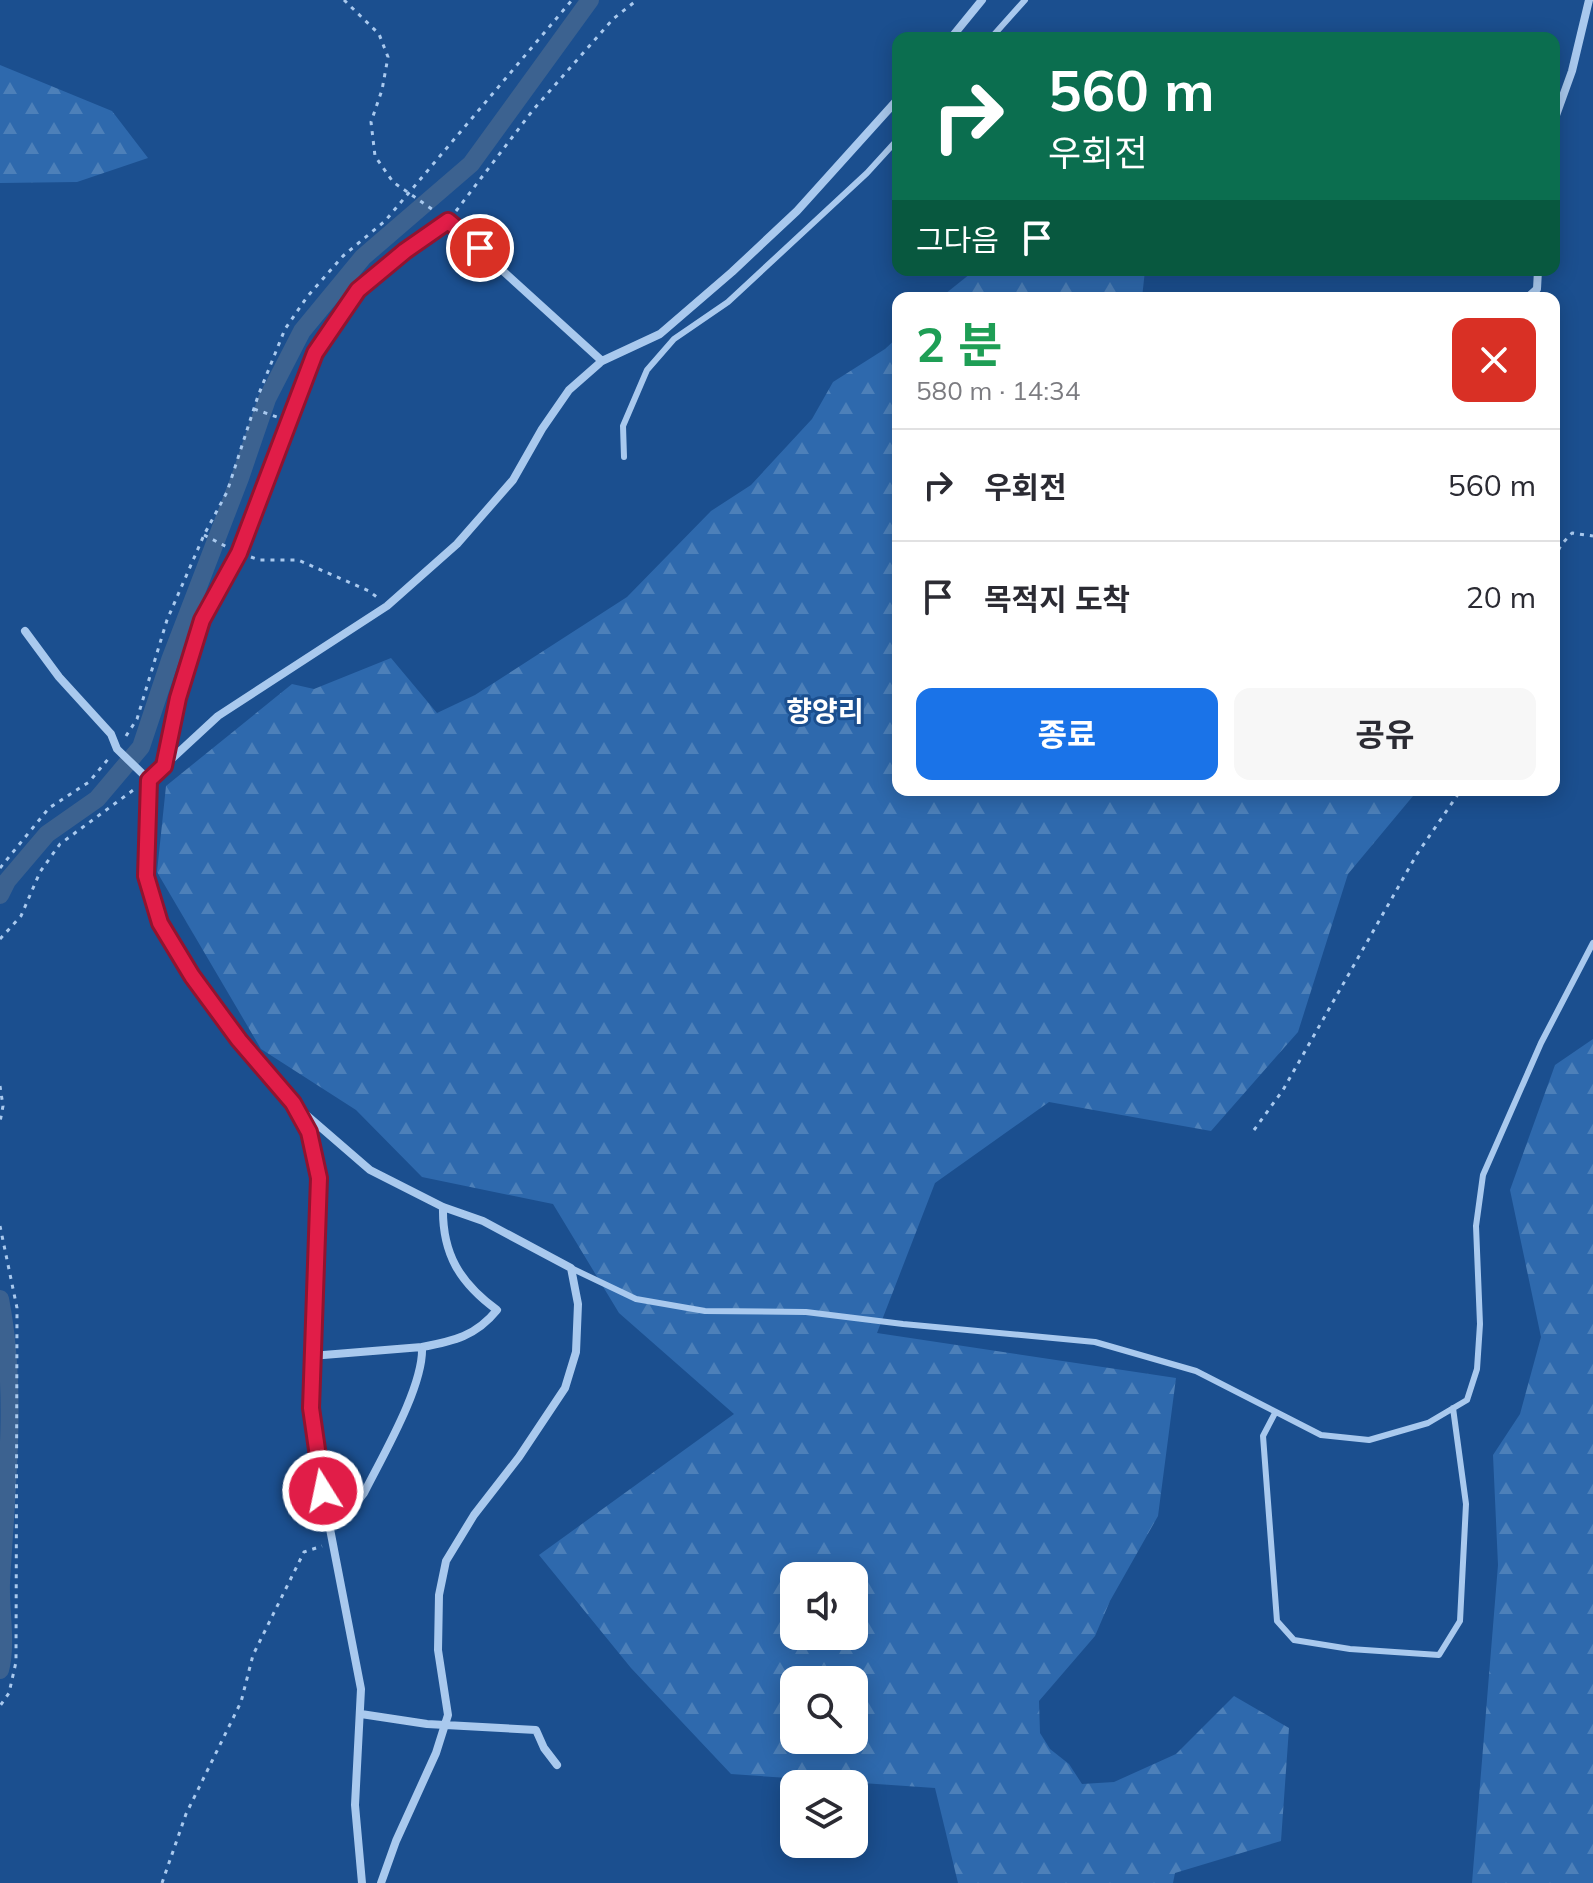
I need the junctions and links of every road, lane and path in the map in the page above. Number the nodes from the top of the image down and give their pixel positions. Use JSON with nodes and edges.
{"nodes":[{"id":1,"x":344,"y":0,"type":"edge"},
{"id":2,"x":637,"y":0,"type":"edge"},
{"id":3,"x":982,"y":0,"type":"edge"},
{"id":4,"x":1025,"y":0,"type":"edge"},
{"id":5,"x":1589,"y":0,"type":"edge"},
{"id":6,"x":956,"y":32,"type":"edge"},
{"id":7,"x":996,"y":32,"type":"edge"},
{"id":8,"x":1560,"y":104,"type":"edge"},
{"id":9,"x":892,"y":106,"type":"edge"},
{"id":10,"x":892,"y":146,"type":"edge"},
{"id":11,"x":448,"y":221,"type":"junction"},
{"id":12,"x":602,"y":361,"type":"junction"},
{"id":13,"x":254,"y":409,"type":"dead end"},
{"id":14,"x":290,"y":422,"type":"junction"},
{"id":15,"x":624,"y":457,"type":"dead end"},
{"id":16,"x":204,"y":535,"type":"dead end"},
{"id":17,"x":1593,"y":536,"type":"edge"},
{"id":18,"x":1560,"y":550,"type":"edge"},
{"id":19,"x":239,"y":553,"type":"junction"},
{"id":20,"x":387,"y":606,"type":"junction"},
{"id":21,"x":25,"y":631,"type":"dead end"},
{"id":22,"x":164,"y":766,"type":"junction"},
{"id":23,"x":149,"y":779,"type":"junction"},
{"id":24,"x":1457,"y":796,"type":"edge"},
{"id":25,"x":0,"y":939,"type":"edge"},
{"id":26,"x":1593,"y":943,"type":"edge"},
{"id":27,"x":0,"y":1086,"type":"edge"},
{"id":28,"x":293,"y":1103,"type":"junction"},
{"id":29,"x":0,"y":1122,"type":"edge"},
{"id":30,"x":1254,"y":1130,"type":"dead end"},
{"id":31,"x":443,"y":1207,"type":"junction"},
{"id":32,"x":0,"y":1226,"type":"edge"},
{"id":33,"x":571,"y":1268,"type":"junction"},
{"id":34,"x":422,"y":1347,"type":"junction"},
{"id":35,"x":311,"y":1356,"type":"junction"},
{"id":36,"x":1453,"y":1408,"type":"junction"},
{"id":37,"x":1275,"y":1413,"type":"junction"},
{"id":38,"x":329,"y":1515,"type":"junction"},
{"id":39,"x":333,"y":1543,"type":"junction"},
{"id":40,"x":0,"y":1706,"type":"edge"},
{"id":41,"x":361,"y":1714,"type":"junction"},
{"id":42,"x":445,"y":1724,"type":"junction"},
{"id":43,"x":557,"y":1765,"type":"dead end"},
{"id":44,"x":162,"y":1883,"type":"edge"},
{"id":45,"x":362,"y":1883,"type":"edge"},
{"id":46,"x":381,"y":1883,"type":"edge"}],
"edges":[{"from":1,"to":11,"type":"path"},
{"from":2,"to":11,"type":"path"},
{"from":3,"to":6,"type":"street"},
{"from":4,"to":7,"type":"lane"},
{"from":5,"to":8,"type":"street"},
{"from":9,"to":12,"type":"street"},
{"from":10,"to":15,"type":"lane"},
{"from":11,"to":12,"type":"street"},
{"from":11,"to":14,"type":"street"},
{"from":12,"to":20,"type":"street"},
{"from":13,"to":14,"type":"path"},
{"from":14,"to":19,"type":"street"},
{"from":16,"to":19,"type":"path"},
{"from":17,"to":18,"type":"path"},
{"from":19,"to":20,"type":"path"},
{"from":19,"to":22,"type":"street"},
{"from":20,"to":22,"type":"street"},
{"from":21,"to":23,"type":"street"},
{"from":22,"to":23,"type":"street"},
{"from":23,"to":25,"type":"path"},
{"from":23,"to":28,"type":"street"},
{"from":24,"to":30,"type":"path"},
{"from":26,"to":36,"type":"lane"},
{"from":27,"to":29,"type":"path"},
{"from":28,"to":31,"type":"street"},
{"from":28,"to":35,"type":"street"},
{"from":31,"to":33,"type":"street"},
{"from":31,"to":34,"type":"street"},
{"from":32,"to":40,"type":"path"},
{"from":33,"to":37,"type":"lane"},
{"from":33,"to":42,"type":"street"},
{"from":34,"to":35,"type":"street"},
{"from":34,"to":38,"type":"street"},
{"from":35,"to":38,"type":"street"},
{"from":36,"to":37,"type":"lane"},
{"from":36,"to":37,"type":"lane"},
{"from":38,"to":39,"type":"street"},
{"from":39,"to":41,"type":"street"},
{"from":39,"to":44,"type":"path"},
{"from":41,"to":42,"type":"street"},
{"from":41,"to":45,"type":"street"},
{"from":42,"to":43,"type":"street"},
{"from":42,"to":46,"type":"street"}]}
